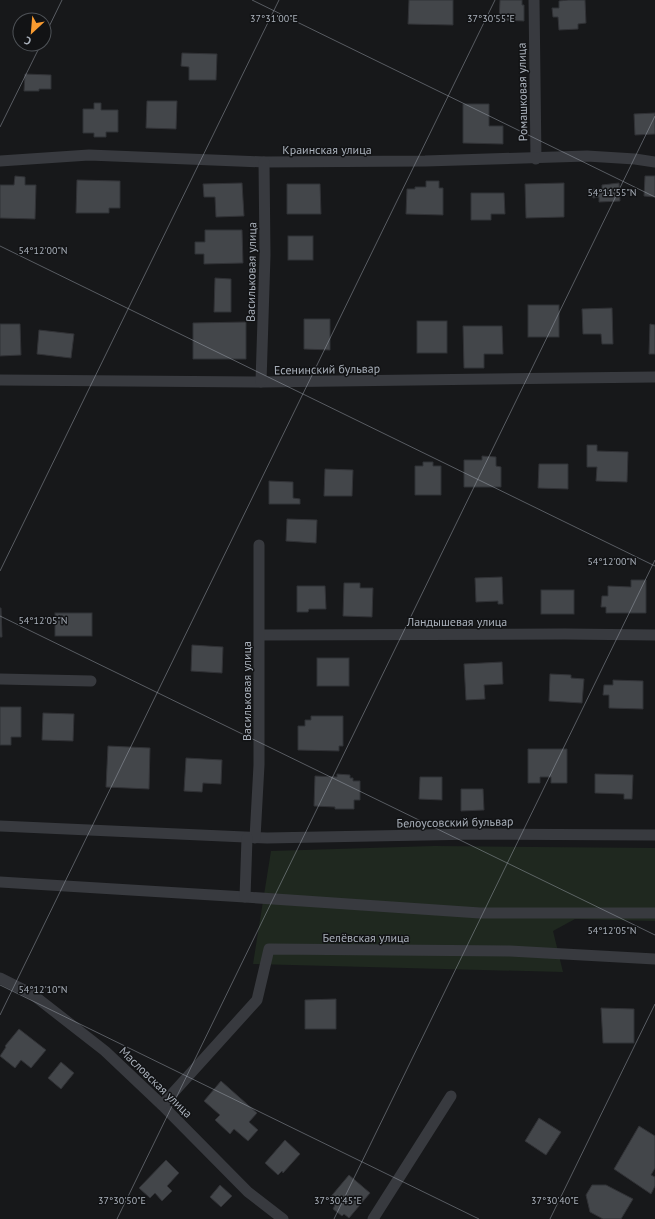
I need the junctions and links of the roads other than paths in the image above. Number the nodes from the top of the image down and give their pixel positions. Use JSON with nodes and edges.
{"nodes":[{"id":1,"x":534,"y":0,"type":"edge"},
{"id":2,"x":536,"y":159,"type":"junction"},
{"id":3,"x":0,"y":161,"type":"edge"},
{"id":4,"x":264,"y":162,"type":"junction"},
{"id":5,"x":655,"y":162,"type":"edge"},
{"id":6,"x":655,"y":377,"type":"edge"},
{"id":7,"x":0,"y":380,"type":"edge"},
{"id":8,"x":261,"y":382,"type":"junction"},
{"id":9,"x":259,"y":545,"type":"dead end"},
{"id":10,"x":260,"y":635,"type":"junction"},
{"id":11,"x":655,"y":635,"type":"edge"},
{"id":12,"x":0,"y":679,"type":"edge"},
{"id":13,"x":91,"y":681,"type":"dead end"},
{"id":14,"x":0,"y":826,"type":"edge"},
{"id":15,"x":655,"y":835,"type":"edge"},
{"id":16,"x":251,"y":838,"type":"junction"},
{"id":17,"x":0,"y":882,"type":"edge"},
{"id":18,"x":245,"y":897,"type":"junction"},
{"id":19,"x":655,"y":913,"type":"edge"},
{"id":20,"x":655,"y":960,"type":"edge"},
{"id":21,"x":0,"y":978,"type":"edge"},
{"id":22,"x":451,"y":1096,"type":"dead end"},
{"id":23,"x":162,"y":1105,"type":"junction"},
{"id":24,"x":283,"y":1219,"type":"edge"},
{"id":25,"x":373,"y":1219,"type":"edge"}],
"edges":[{"from":1,"to":2,"type":"street","name":"Ромашковая улица"},
{"from":2,"to":4,"type":"street","name":"Краинская улица"},
{"from":2,"to":5,"type":"street","name":"Краинская улица"},
{"from":3,"to":4,"type":"street","name":"Краинская улица"},
{"from":4,"to":8,"type":"street","name":"Васильковая улица"},
{"from":6,"to":8,"type":"street","name":"Есенинский бульвар"},
{"from":7,"to":8,"type":"street","name":"Есенинский бульвар"},
{"from":9,"to":10,"type":"street","name":"Васильковая улица"},
{"from":10,"to":11,"type":"street","name":"Ландышевая улица"},
{"from":10,"to":16,"type":"street","name":"Васильковая улица"},
{"from":12,"to":13,"type":"street"},
{"from":14,"to":16,"type":"street","name":"Белоусовский бульвар"},
{"from":15,"to":16,"type":"street","name":"Белоусовский бульвар"},
{"from":16,"to":18,"type":"street","name":"Васильковая улица"},
{"from":17,"to":18,"type":"street"},
{"from":18,"to":19,"type":"street"},
{"from":20,"to":23,"type":"street","name":"Белёвская улица"},
{"from":21,"to":23,"type":"street","name":"Масловская улица"},
{"from":22,"to":25,"type":"street"},
{"from":23,"to":24,"type":"street","name":"Масловская улица"}]}
